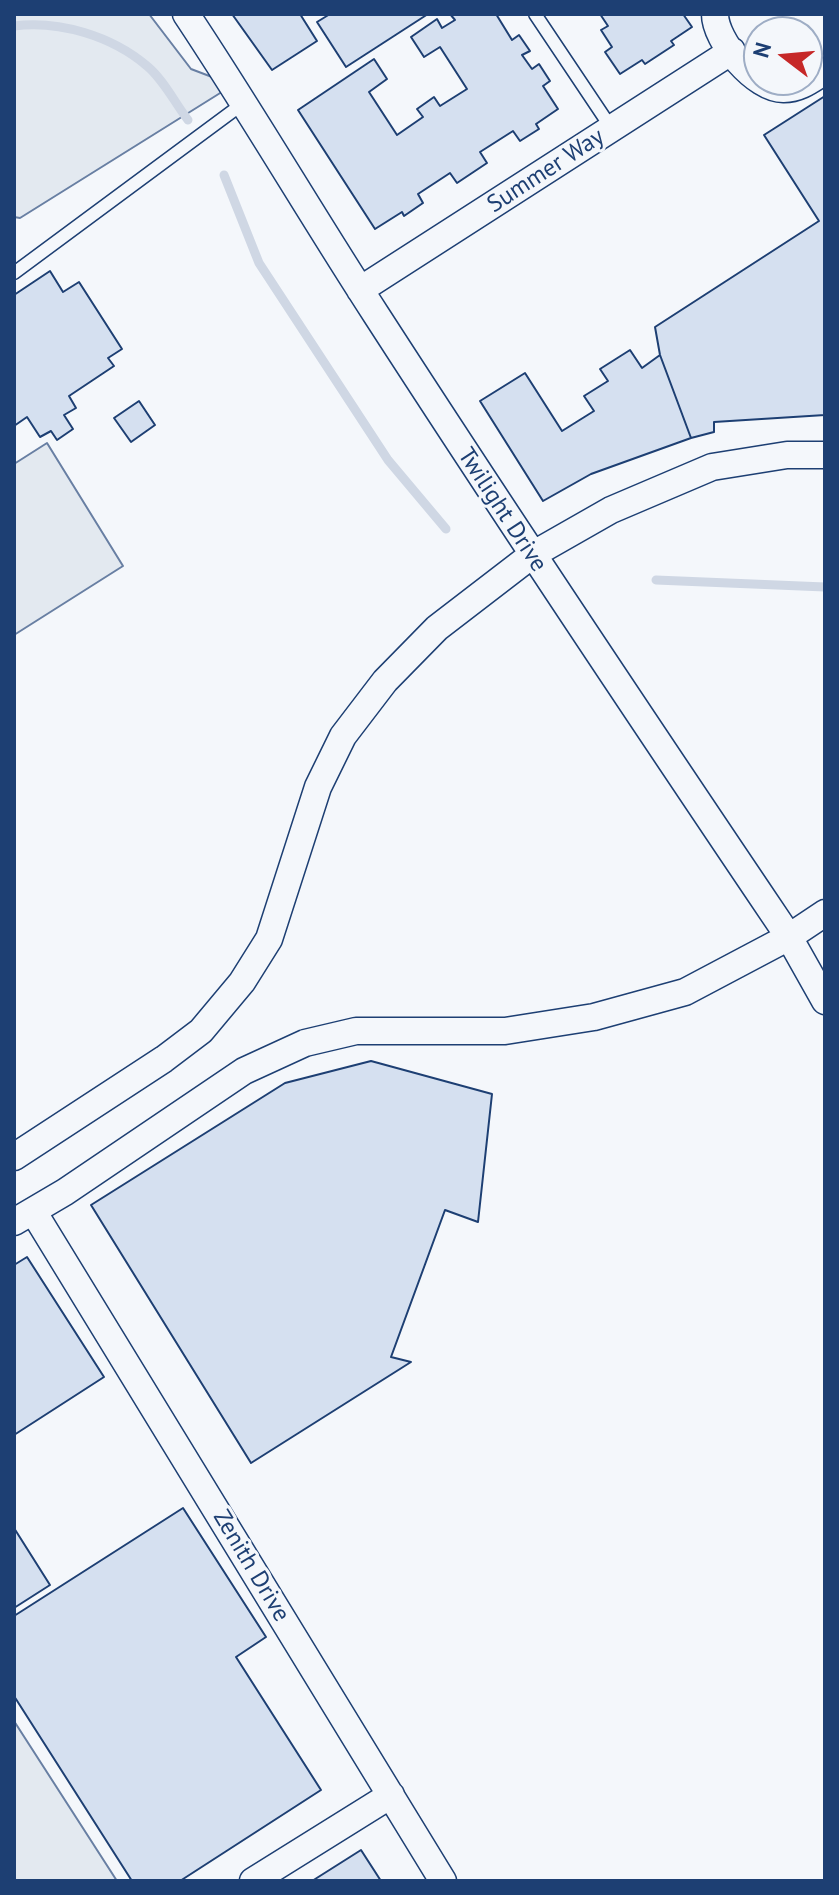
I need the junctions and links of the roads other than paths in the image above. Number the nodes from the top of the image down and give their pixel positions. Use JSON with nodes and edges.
{"nodes":[{"id":1,"x":186,"y":14,"type":"edge"},
{"id":2,"x":535,"y":14,"type":"edge"},
{"id":3,"x":715,"y":14,"type":"edge"},
{"id":4,"x":732,"y":51,"type":"junction"},
{"id":5,"x":825,"y":71,"type":"edge"},
{"id":6,"x":245,"y":102,"type":"junction"},
{"id":7,"x":612,"y":129,"type":"junction"},
{"id":8,"x":14,"y":273,"type":"edge"},
{"id":9,"x":360,"y":290,"type":"junction"},
{"id":10,"x":825,"y":455,"type":"edge"},
{"id":11,"x":532,"y":555,"type":"junction"},
{"id":12,"x":825,"y":913,"type":"edge"},
{"id":13,"x":789,"y":937,"type":"junction"},
{"id":14,"x":825,"y":1001,"type":"edge"},
{"id":15,"x":14,"y":1157,"type":"edge"},
{"id":16,"x":24,"y":1216,"type":"edge"},
{"id":17,"x":391,"y":1795,"type":"junction"},
{"id":18,"x":253,"y":1881,"type":"edge"},
{"id":19,"x":443,"y":1881,"type":"edge"}],
"edges":[{"from":1,"to":6,"type":"street","name":"Twilight Drive"},
{"from":2,"to":7,"type":"lane"},
{"from":3,"to":4,"type":"street"},
{"from":4,"to":5,"type":"street"},
{"from":4,"to":7,"type":"street","name":"Summer Way"},
{"from":6,"to":8,"type":"lane"},
{"from":6,"to":9,"type":"street","name":"Twilight Drive"},
{"from":7,"to":9,"type":"street","name":"Summer Way"},
{"from":9,"to":11,"type":"street","name":"Twilight Drive"},
{"from":10,"to":11,"type":"street"},
{"from":11,"to":13,"type":"street","name":"Twilight Drive"},
{"from":11,"to":15,"type":"street"},
{"from":12,"to":13,"type":"street"},
{"from":13,"to":14,"type":"street","name":"Twilight Drive"},
{"from":13,"to":16,"type":"street"},
{"from":16,"to":17,"type":"street","name":"Zenith Drive"},
{"from":17,"to":18,"type":"street"},
{"from":17,"to":19,"type":"street","name":"Zenith Drive"}]}
